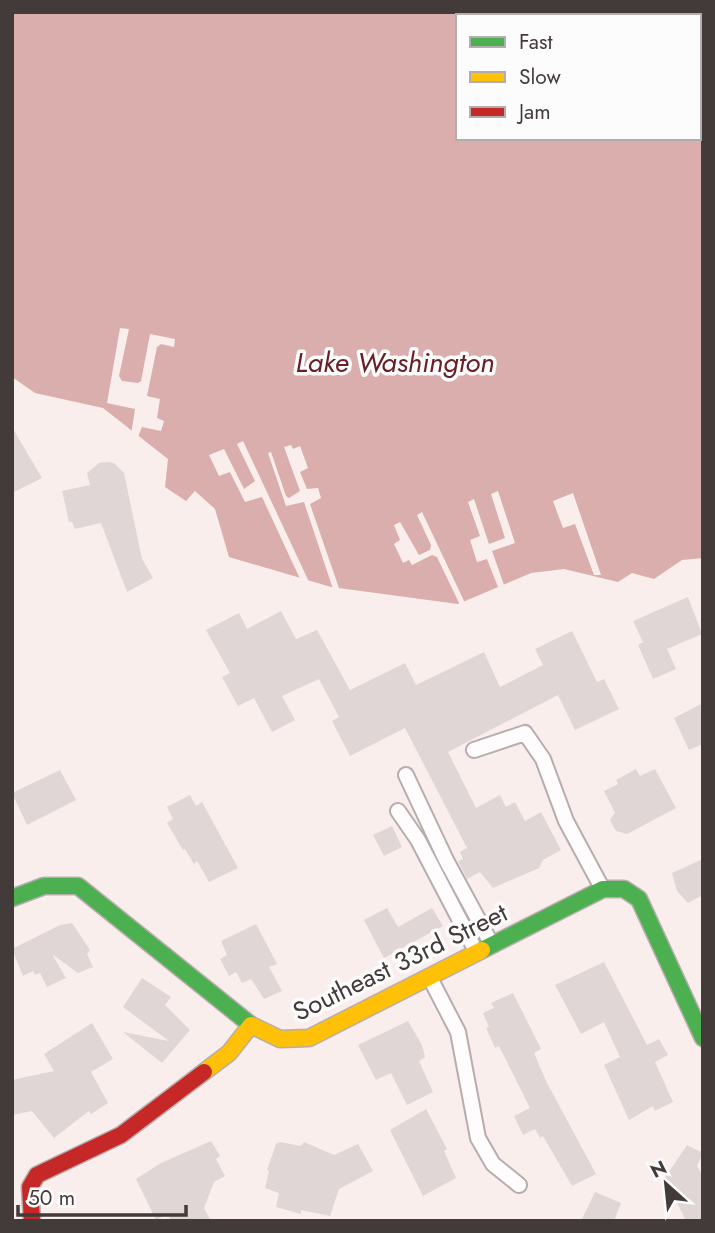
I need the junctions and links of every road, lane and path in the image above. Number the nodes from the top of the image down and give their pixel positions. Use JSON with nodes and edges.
{"nodes":[{"id":1,"x":474,"y":750,"type":"dead end"},
{"id":2,"x":406,"y":775,"type":"dead end"},
{"id":3,"x":398,"y":811,"type":"dead end"},
{"id":4,"x":603,"y":889,"type":"junction"},
{"id":5,"x":12,"y":898,"type":"edge"},
{"id":6,"x":485,"y":950,"type":"junction"},
{"id":7,"x":430,"y":978,"type":"junction"},
{"id":8,"x":251,"y":1025,"type":"junction"},
{"id":9,"x":703,"y":1037,"type":"edge"},
{"id":10,"x":519,"y":1185,"type":"dead end"},
{"id":11,"x":32,"y":1221,"type":"edge"}],
"edges":[{"from":1,"to":4,"type":"lane"},
{"from":2,"to":6,"type":"lane"},
{"from":3,"to":6,"type":"lane"},
{"from":4,"to":6,"type":"street","name":"Southeast 33rd Street"},
{"from":4,"to":9,"type":"street","name":"Southeast 33rd Street"},
{"from":5,"to":8,"type":"street","name":"Southeast 33rd Street"},
{"from":6,"to":7,"type":"street","name":"Southeast 33rd Street"},
{"from":7,"to":8,"type":"street","name":"Southeast 33rd Street"},
{"from":7,"to":10,"type":"lane"},
{"from":8,"to":11,"type":"street"}]}
